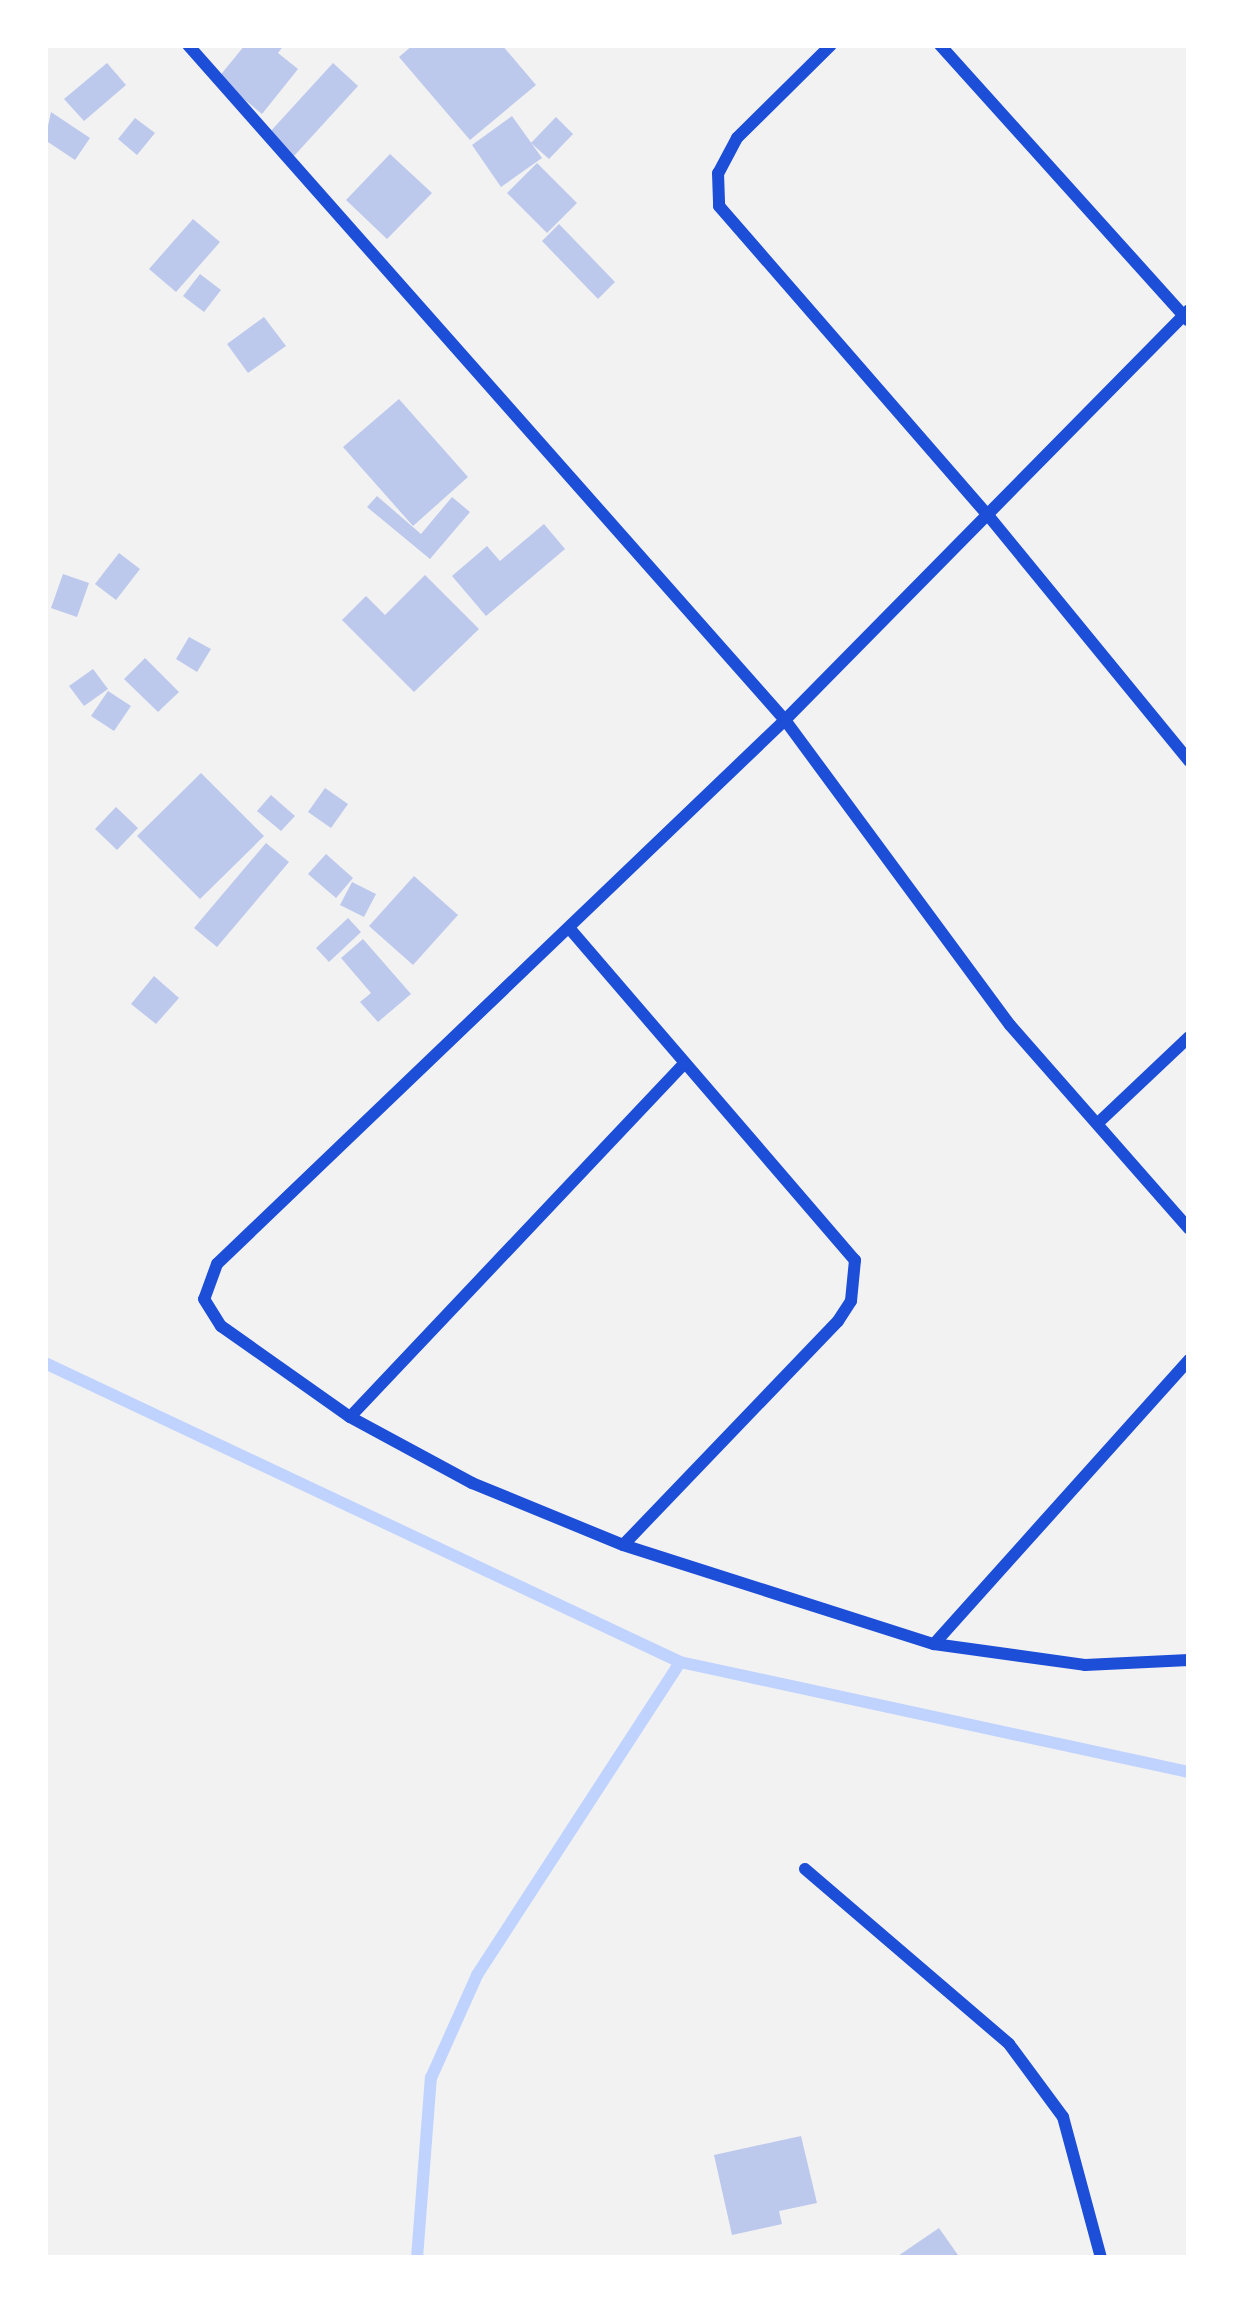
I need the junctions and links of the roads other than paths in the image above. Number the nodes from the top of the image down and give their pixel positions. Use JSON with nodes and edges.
{"nodes":[{"id":1,"x":188,"y":45,"type":"edge"},
{"id":2,"x":831,"y":45,"type":"edge"},
{"id":3,"x":940,"y":45,"type":"edge"},
{"id":4,"x":1187,"y":315,"type":"edge"},
{"id":5,"x":987,"y":514,"type":"junction"},
{"id":6,"x":785,"y":720,"type":"junction"},
{"id":7,"x":1189,"y":761,"type":"edge"},
{"id":8,"x":570,"y":929,"type":"junction"},
{"id":9,"x":1189,"y":1037,"type":"edge"},
{"id":10,"x":685,"y":1063,"type":"junction"},
{"id":11,"x":1097,"y":1123,"type":"junction"},
{"id":12,"x":1189,"y":1229,"type":"edge"},
{"id":13,"x":1189,"y":1360,"type":"edge"},
{"id":14,"x":350,"y":1417,"type":"junction"},
{"id":15,"x":623,"y":1545,"type":"junction"},
{"id":16,"x":934,"y":1643,"type":"junction"},
{"id":17,"x":1189,"y":1660,"type":"edge"},
{"id":18,"x":805,"y":1869,"type":"dead end"},
{"id":19,"x":1101,"y":2258,"type":"edge"}],
"edges":[{"from":1,"to":6,"type":"street"},
{"from":2,"to":5,"type":"street"},
{"from":3,"to":4,"type":"street"},
{"from":4,"to":5,"type":"street"},
{"from":5,"to":6,"type":"street"},
{"from":5,"to":7,"type":"street"},
{"from":6,"to":8,"type":"street"},
{"from":6,"to":11,"type":"street"},
{"from":8,"to":10,"type":"street"},
{"from":8,"to":14,"type":"street"},
{"from":9,"to":11,"type":"street"},
{"from":10,"to":14,"type":"street"},
{"from":10,"to":15,"type":"street"},
{"from":11,"to":12,"type":"street"},
{"from":13,"to":16,"type":"street"},
{"from":14,"to":15,"type":"street"},
{"from":15,"to":16,"type":"street"},
{"from":16,"to":17,"type":"street"},
{"from":18,"to":19,"type":"street"}]}
